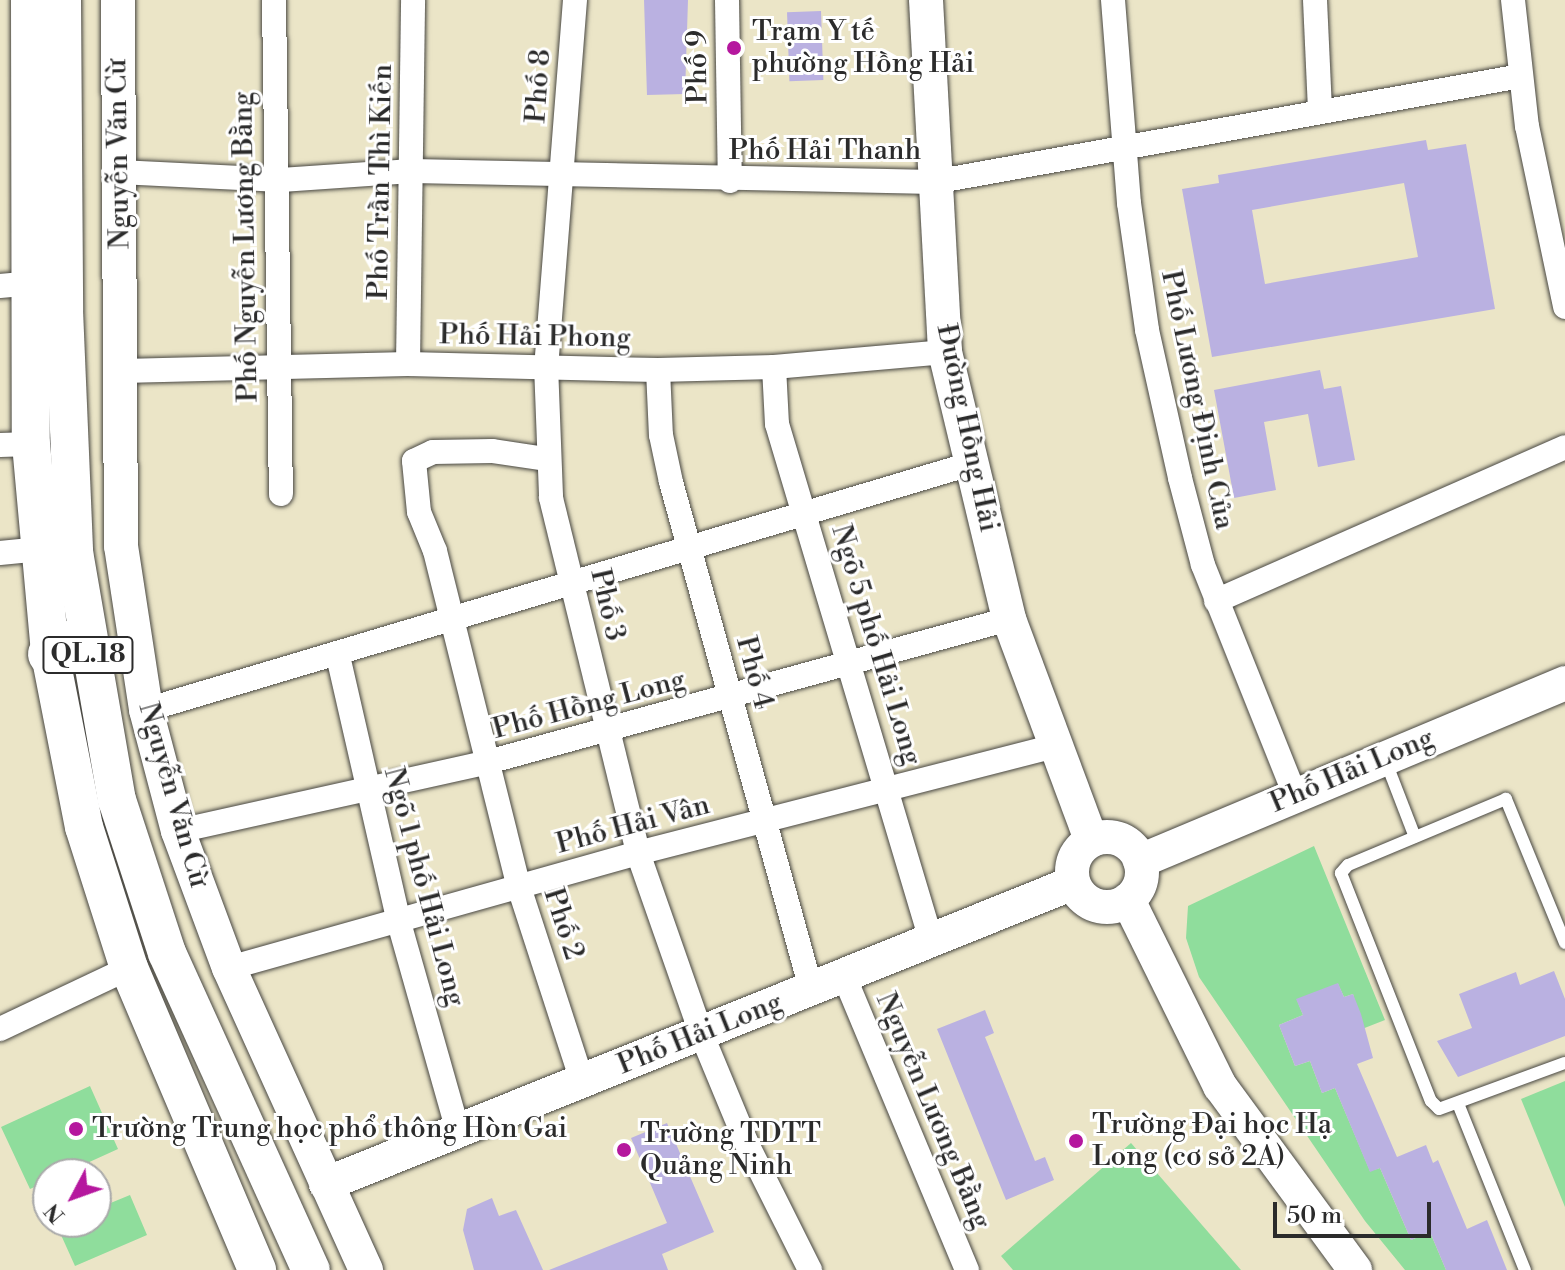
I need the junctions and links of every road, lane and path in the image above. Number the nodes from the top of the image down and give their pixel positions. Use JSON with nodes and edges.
{"nodes":[{"id":1,"x":30,"y":0,"type":"edge"},
{"id":2,"x":62,"y":0,"type":"edge"},
{"id":3,"x":118,"y":0,"type":"edge"},
{"id":4,"x":274,"y":0,"type":"edge"},
{"id":5,"x":413,"y":0,"type":"edge"},
{"id":6,"x":575,"y":0,"type":"edge"},
{"id":7,"x":727,"y":0,"type":"edge"},
{"id":8,"x":926,"y":0,"type":"edge"},
{"id":9,"x":1113,"y":0,"type":"edge"},
{"id":10,"x":1315,"y":0,"type":"edge"},
{"id":11,"x":1513,"y":0,"type":"edge"},
{"id":12,"x":1521,"y":76,"type":"junction"},
{"id":13,"x":1320,"y":111,"type":"junction"},
{"id":14,"x":1123,"y":151,"type":"junction"},
{"id":15,"x":412,"y":171,"type":"junction"},
{"id":16,"x":119,"y":172,"type":"junction"},
{"id":17,"x":563,"y":176,"type":"junction"},
{"id":18,"x":274,"y":179,"type":"junction"},
{"id":19,"x":730,"y":181,"type":"junction"},
{"id":20,"x":934,"y":182,"type":"junction"},
{"id":21,"x":17,"y":285,"type":"edge"},
{"id":22,"x":1565,"y":307,"type":"edge"},
{"id":23,"x":945,"y":352,"type":"junction"},
{"id":24,"x":408,"y":364,"type":"junction"},
{"id":25,"x":546,"y":365,"type":"junction"},
{"id":26,"x":278,"y":367,"type":"junction"},
{"id":27,"x":774,"y":367,"type":"junction"},
{"id":28,"x":658,"y":370,"type":"junction"},
{"id":29,"x":122,"y":371,"type":"junction"},
{"id":30,"x":16,"y":445,"type":"edge"},
{"id":31,"x":1565,"y":447,"type":"edge"},
{"id":32,"x":546,"y":459,"type":"junction"},
{"id":33,"x":970,"y":464,"type":"junction"},
{"id":34,"x":281,"y":494,"type":"dead end"},
{"id":35,"x":804,"y":516,"type":"junction"},
{"id":36,"x":41,"y":549,"type":"junction"},
{"id":37,"x":690,"y":550,"type":"junction"},
{"id":38,"x":0,"y":553,"type":"edge"},
{"id":39,"x":571,"y":583,"type":"junction"},
{"id":40,"x":1216,"y":601,"type":"junction"},
{"id":41,"x":452,"y":619,"type":"junction"},
{"id":42,"x":1009,"y":619,"type":"junction"},
{"id":43,"x":67,"y":645,"type":"junction"},
{"id":44,"x":338,"y":656,"type":"junction"},
{"id":45,"x":851,"y":663,"type":"junction"},
{"id":46,"x":1565,"y":683,"type":"edge"},
{"id":47,"x":731,"y":699,"type":"junction"},
{"id":48,"x":146,"y":710,"type":"junction"},
{"id":49,"x":606,"y":730,"type":"junction"},
{"id":50,"x":1054,"y":746,"type":"junction"},
{"id":51,"x":1384,"y":758,"type":"junction"},
{"id":52,"x":488,"y":762,"type":"junction"},
{"id":53,"x":365,"y":787,"type":"junction"},
{"id":54,"x":890,"y":790,"type":"junction"},
{"id":55,"x":1295,"y":795,"type":"junction"},
{"id":56,"x":764,"y":822,"type":"junction"},
{"id":57,"x":178,"y":831,"type":"junction"},
{"id":58,"x":1415,"y":837,"type":"junction"},
{"id":59,"x":1091,"y":840,"type":"junction"},
{"id":60,"x":638,"y":853,"type":"junction"},
{"id":61,"x":1140,"y":861,"type":"junction"},
{"id":62,"x":1073,"y":883,"type":"junction"},
{"id":63,"x":519,"y":887,"type":"junction"},
{"id":64,"x":1128,"y":900,"type":"junction"},
{"id":65,"x":398,"y":919,"type":"junction"},
{"id":66,"x":931,"y":940,"type":"junction"},
{"id":67,"x":1565,"y":943,"type":"edge"},
{"id":68,"x":129,"y":968,"type":"junction"},
{"id":69,"x":229,"y":968,"type":"junction"},
{"id":70,"x":844,"y":976,"type":"junction"},
{"id":71,"x":811,"y":989,"type":"junction"},
{"id":72,"x":0,"y":1029,"type":"edge"},
{"id":73,"x":701,"y":1033,"type":"junction"},
{"id":74,"x":1565,"y":1063,"type":"edge"},
{"id":75,"x":582,"y":1081,"type":"junction"},
{"id":76,"x":1459,"y":1106,"type":"junction"},
{"id":77,"x":458,"y":1131,"type":"junction"},
{"id":78,"x":326,"y":1184,"type":"junction"},
{"id":79,"x":257,"y":1270,"type":"edge"},
{"id":80,"x":311,"y":1270,"type":"edge"},
{"id":81,"x":366,"y":1270,"type":"edge"},
{"id":82,"x":810,"y":1270,"type":"edge"},
{"id":83,"x":967,"y":1270,"type":"edge"},
{"id":84,"x":1355,"y":1270,"type":"edge"},
{"id":85,"x":1525,"y":1270,"type":"edge"}],
"edges":[{"from":1,"to":21,"type":"main road","name":"Nguyễn Văn Cừ","number":"QL.18"},
{"from":2,"to":43,"type":"main road","name":"Nguyễn Văn Cừ","number":"QL.18"},
{"from":3,"to":16,"type":"street","name":"Nguyễn Văn Cừ"},
{"from":4,"to":18,"type":"street","name":"Phố Nguyễn Lương Bằng"},
{"from":5,"to":15,"type":"street","name":"Phố Trần Thì Kiến"},
{"from":6,"to":17,"type":"street","name":"Phố 8"},
{"from":7,"to":19,"type":"street","name":"Phố 9"},
{"from":8,"to":20,"type":"street","name":"Đường Hồng Hải"},
{"from":9,"to":14,"type":"street","name":"Phố Lương Định Của"},
{"from":10,"to":13,"type":"street"},
{"from":11,"to":12,"type":"street"},
{"from":12,"to":13,"type":"street","name":"Phố Hải Thanh"},
{"from":12,"to":22,"type":"street"},
{"from":13,"to":14,"type":"street","name":"Phố Hải Thanh"},
{"from":14,"to":20,"type":"street","name":"Phố Hải Thanh"},
{"from":14,"to":40,"type":"street","name":"Phố Lương Định Của"},
{"from":15,"to":17,"type":"street","name":"Phố Hải Thanh"},
{"from":15,"to":18,"type":"street","name":"Phố Hải Thanh"},
{"from":15,"to":24,"type":"street","name":"Phố Trần Thì Kiến"},
{"from":16,"to":18,"type":"street","name":"Phố Hải Thanh"},
{"from":16,"to":29,"type":"street","name":"Nguyễn Văn Cừ"},
{"from":17,"to":19,"type":"street","name":"Phố Hải Thanh"},
{"from":17,"to":25,"type":"street","name":"Phố 3"},
{"from":18,"to":26,"type":"street","name":"Phố Nguyễn Lương Bằng"},
{"from":19,"to":20,"type":"street","name":"Phố Hải Thanh"},
{"from":20,"to":23,"type":"street","name":"Đường Hồng Hải"},
{"from":21,"to":30,"type":"main road","name":"Nguyễn Văn Cừ","number":"QL.18"},
{"from":23,"to":27,"type":"street","name":"Phố Hải Phong"},
{"from":23,"to":33,"type":"street","name":"Đường Hồng Hải"},
{"from":24,"to":25,"type":"street","name":"Phố Hải Phong"},
{"from":24,"to":26,"type":"street","name":"Phố Hải Phong"},
{"from":25,"to":28,"type":"street","name":"Phố Hải Phong"},
{"from":25,"to":32,"type":"street","name":"Phố 3"},
{"from":26,"to":29,"type":"street","name":"Phố Hải Phong"},
{"from":26,"to":34,"type":"street","name":"Phố Nguyễn Lương Bằng"},
{"from":27,"to":28,"type":"street","name":"Phố Hải Phong"},
{"from":27,"to":35,"type":"street","name":"Ngõ 5 phố Hải Long"},
{"from":28,"to":37,"type":"street","name":"Phố 4"},
{"from":29,"to":48,"type":"street","name":"Nguyễn Văn Cừ"},
{"from":30,"to":36,"type":"main road","name":"Nguyễn Văn Cừ","number":"QL.18"},
{"from":31,"to":40,"type":"street"},
{"from":32,"to":39,"type":"street","name":"Phố 3"},
{"from":32,"to":41,"type":"street","name":"Phố 2"},
{"from":33,"to":35,"type":"street"},
{"from":33,"to":42,"type":"street","name":"Đường Hồng Hải"},
{"from":35,"to":37,"type":"street"},
{"from":35,"to":45,"type":"street","name":"Ngõ 5 phố Hải Long"},
{"from":36,"to":38,"type":"street"},
{"from":36,"to":43,"type":"main road","name":"Nguyễn Văn Cừ","number":"QL.18"},
{"from":37,"to":39,"type":"street"},
{"from":37,"to":47,"type":"street","name":"Phố 4"},
{"from":39,"to":41,"type":"street"},
{"from":39,"to":49,"type":"street","name":"Phố 3"},
{"from":40,"to":55,"type":"street","name":"Phố Lương Định Của"},
{"from":41,"to":44,"type":"street"},
{"from":41,"to":52,"type":"street","name":"Phố 2"},
{"from":42,"to":45,"type":"street","name":"Phố Hồng Long"},
{"from":42,"to":50,"type":"street","name":"Đường Hồng Hải"},
{"from":43,"to":68,"type":"main road","name":"Nguyễn Văn Cừ","number":"QL.18"},
{"from":43,"to":80,"type":"main road","name":"Nguyễn Văn Cừ","number":"QL.18"},
{"from":44,"to":48,"type":"street"},
{"from":44,"to":53,"type":"street","name":"Ngõ 1 phố Hải Long"},
{"from":45,"to":47,"type":"street","name":"Phố Hồng Long"},
{"from":45,"to":54,"type":"street","name":"Ngõ 5 phố Hải Long"},
{"from":46,"to":51,"type":"street","name":"Phố Hải Long"},
{"from":47,"to":49,"type":"street","name":"Phố Hồng Long"},
{"from":47,"to":56,"type":"street","name":"Phố 4"},
{"from":48,"to":57,"type":"street","name":"Nguyễn Văn Cừ"},
{"from":49,"to":52,"type":"street","name":"Phố Hồng Long"},
{"from":49,"to":60,"type":"street","name":"Phố 3"},
{"from":50,"to":54,"type":"street","name":"Phố Hải Vân"},
{"from":50,"to":59,"type":"street","name":"Đường Hồng Hải"},
{"from":51,"to":55,"type":"street","name":"Phố Hải Long"},
{"from":51,"to":58,"type":"lane"},
{"from":52,"to":53,"type":"street","name":"Phố Hồng Long"},
{"from":52,"to":63,"type":"street","name":"Phố 2"},
{"from":53,"to":57,"type":"street","name":"Phố Hồng Long"},
{"from":53,"to":65,"type":"street","name":"Ngõ 1 phố Hải Long"},
{"from":54,"to":56,"type":"street","name":"Phố Hải Vân"},
{"from":54,"to":66,"type":"street","name":"Ngõ 5 phố Hải Long"},
{"from":55,"to":61,"type":"street","name":"Phố Hải Long"},
{"from":56,"to":60,"type":"street","name":"Phố Hải Vân"},
{"from":56,"to":71,"type":"street","name":"Phố 4"},
{"from":57,"to":69,"type":"street","name":"Nguyễn Văn Cừ"},
{"from":58,"to":67,"type":"lane"},
{"from":58,"to":76,"type":"lane"},
{"from":59,"to":61,"type":"street"},
{"from":59,"to":62,"type":"street"},
{"from":60,"to":63,"type":"street","name":"Phố Hải Vân"},
{"from":60,"to":73,"type":"street","name":"Phố 3"},
{"from":61,"to":64,"type":"street"},
{"from":62,"to":64,"type":"street"},
{"from":62,"to":66,"type":"street","name":"Phố Hải Long"},
{"from":63,"to":65,"type":"street","name":"Phố Hải Vân"},
{"from":63,"to":75,"type":"street","name":"Phố 2"},
{"from":64,"to":84,"type":"street"},
{"from":65,"to":69,"type":"street","name":"Phố Hải Vân"},
{"from":65,"to":77,"type":"street","name":"Ngõ 1 phố Hải Long"},
{"from":66,"to":70,"type":"street","name":"Phố Hải Long"},
{"from":68,"to":72,"type":"street"},
{"from":68,"to":79,"type":"main road","name":"Nguyễn Văn Cừ","number":"QL.18"},
{"from":69,"to":78,"type":"street","name":"Nguyễn Văn Cừ"},
{"from":70,"to":71,"type":"street","name":"Phố Hải Long"},
{"from":70,"to":83,"type":"street","name":"Nguyễn Lương Bằng"},
{"from":71,"to":73,"type":"street","name":"Phố Hải Long"},
{"from":73,"to":75,"type":"street","name":"Phố Hải Long"},
{"from":73,"to":82,"type":"street","name":"Phố 3"},
{"from":74,"to":76,"type":"lane"},
{"from":75,"to":77,"type":"street","name":"Phố Hải Long"},
{"from":76,"to":85,"type":"lane"},
{"from":77,"to":78,"type":"street","name":"Phố Hải Long"},
{"from":78,"to":81,"type":"street","name":"Nguyễn Văn Cừ"}]}
